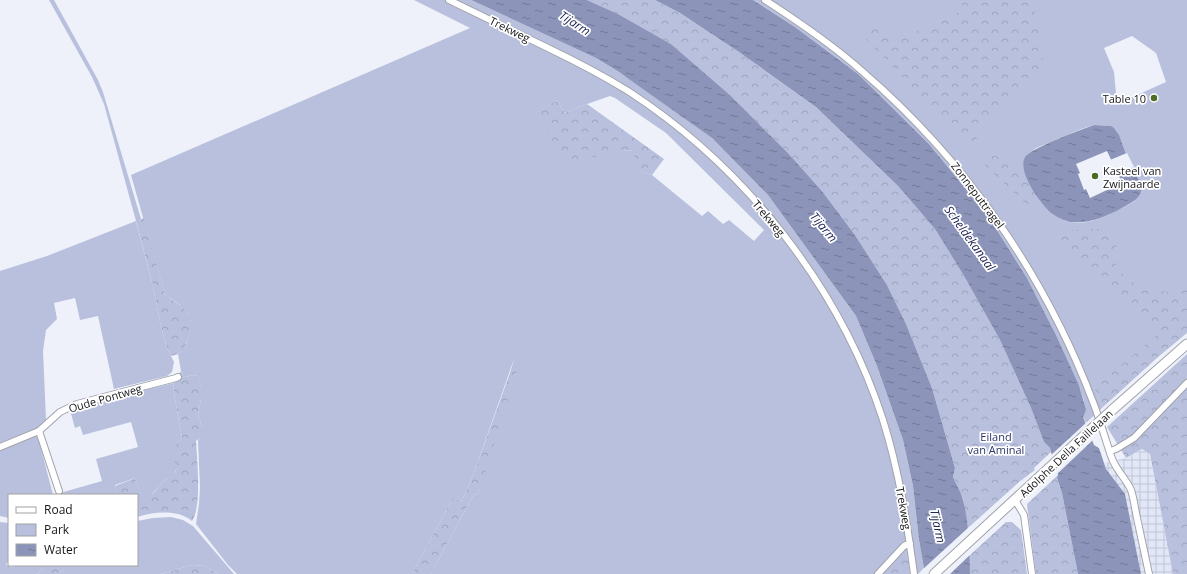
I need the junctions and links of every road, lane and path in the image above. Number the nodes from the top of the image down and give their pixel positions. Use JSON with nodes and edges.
{"nodes":[{"id":1,"x":449,"y":0,"type":"edge"},
{"id":2,"x":765,"y":0,"type":"edge"},
{"id":3,"x":1187,"y":344,"type":"edge"},
{"id":4,"x":178,"y":377,"type":"dead end"},
{"id":5,"x":1187,"y":383,"type":"edge"},
{"id":6,"x":39,"y":431,"type":"junction"},
{"id":7,"x":0,"y":447,"type":"edge"},
{"id":8,"x":1110,"y":451,"type":"junction"},
{"id":9,"x":59,"y":491,"type":"dead end"},
{"id":10,"x":1015,"y":500,"type":"junction"},
{"id":11,"x":910,"y":543,"type":"junction"},
{"id":12,"x":878,"y":574,"type":"edge"},
{"id":13,"x":914,"y":574,"type":"edge"},
{"id":14,"x":934,"y":574,"type":"edge"},
{"id":15,"x":1032,"y":574,"type":"edge"},
{"id":16,"x":1149,"y":574,"type":"edge"}],
"edges":[{"from":1,"to":11,"type":"street","name":"Trekweg"},
{"from":2,"to":8,"type":"street","name":"Zonneputtragel"},
{"from":3,"to":10,"type":"main road","name":"Adolphe Della Faillelaan","bridge":true},
{"from":4,"to":6,"type":"street","name":"Oude Pontweg"},
{"from":5,"to":8,"type":"street"},
{"from":6,"to":7,"type":"street","name":"Oude Pontweg"},
{"from":6,"to":9,"type":"street"},
{"from":8,"to":16,"type":"street","name":"Zonneputtragel"},
{"from":10,"to":14,"type":"main road","name":"Adolphe Della Faillelaan"},
{"from":10,"to":15,"type":"street"},
{"from":11,"to":12,"type":"street"},
{"from":11,"to":13,"type":"street","name":"Trekweg"}]}
